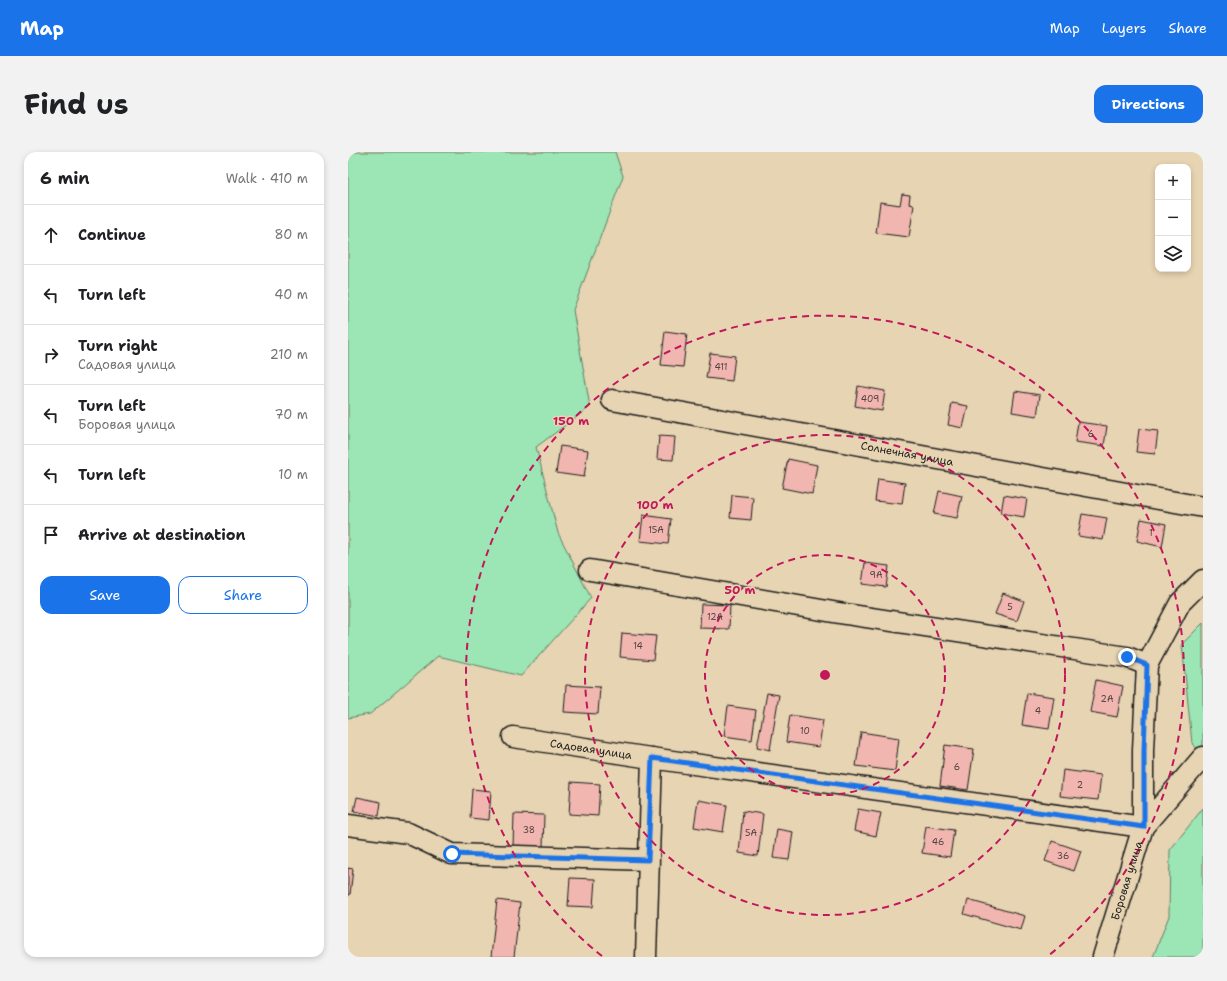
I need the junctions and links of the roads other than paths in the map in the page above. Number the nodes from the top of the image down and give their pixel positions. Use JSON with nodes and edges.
{"nodes":[{"id":1,"x":612,"y":400,"type":"dead end"},
{"id":2,"x":1203,"y":507,"type":"edge"},
{"id":3,"x":590,"y":570,"type":"dead end"},
{"id":4,"x":1203,"y":580,"type":"edge"},
{"id":5,"x":1147,"y":665,"type":"junction"},
{"id":6,"x":514,"y":737,"type":"dead end"},
{"id":7,"x":1203,"y":757,"type":"edge"},
{"id":8,"x":652,"y":758,"type":"junction"},
{"id":9,"x":348,"y":825,"type":"edge"},
{"id":10,"x":1144,"y":827,"type":"junction"},
{"id":11,"x":648,"y":860,"type":"junction"},
{"id":12,"x":646,"y":957,"type":"edge"},
{"id":13,"x":1103,"y":957,"type":"edge"}],
"edges":[{"from":1,"to":2,"type":"street","name":"Солнечная улица"},
{"from":3,"to":5,"type":"street"},
{"from":4,"to":5,"type":"street","name":"Боровая улица"},
{"from":5,"to":10,"type":"street","name":"Боровая улица"},
{"from":6,"to":8,"type":"street","name":"Садовая улица"},
{"from":7,"to":10,"type":"street"},
{"from":8,"to":10,"type":"street","name":"Садовая улица"},
{"from":8,"to":11,"type":"street"},
{"from":9,"to":11,"type":"street"},
{"from":10,"to":13,"type":"street","name":"Боровая улица"},
{"from":11,"to":12,"type":"street"}]}
